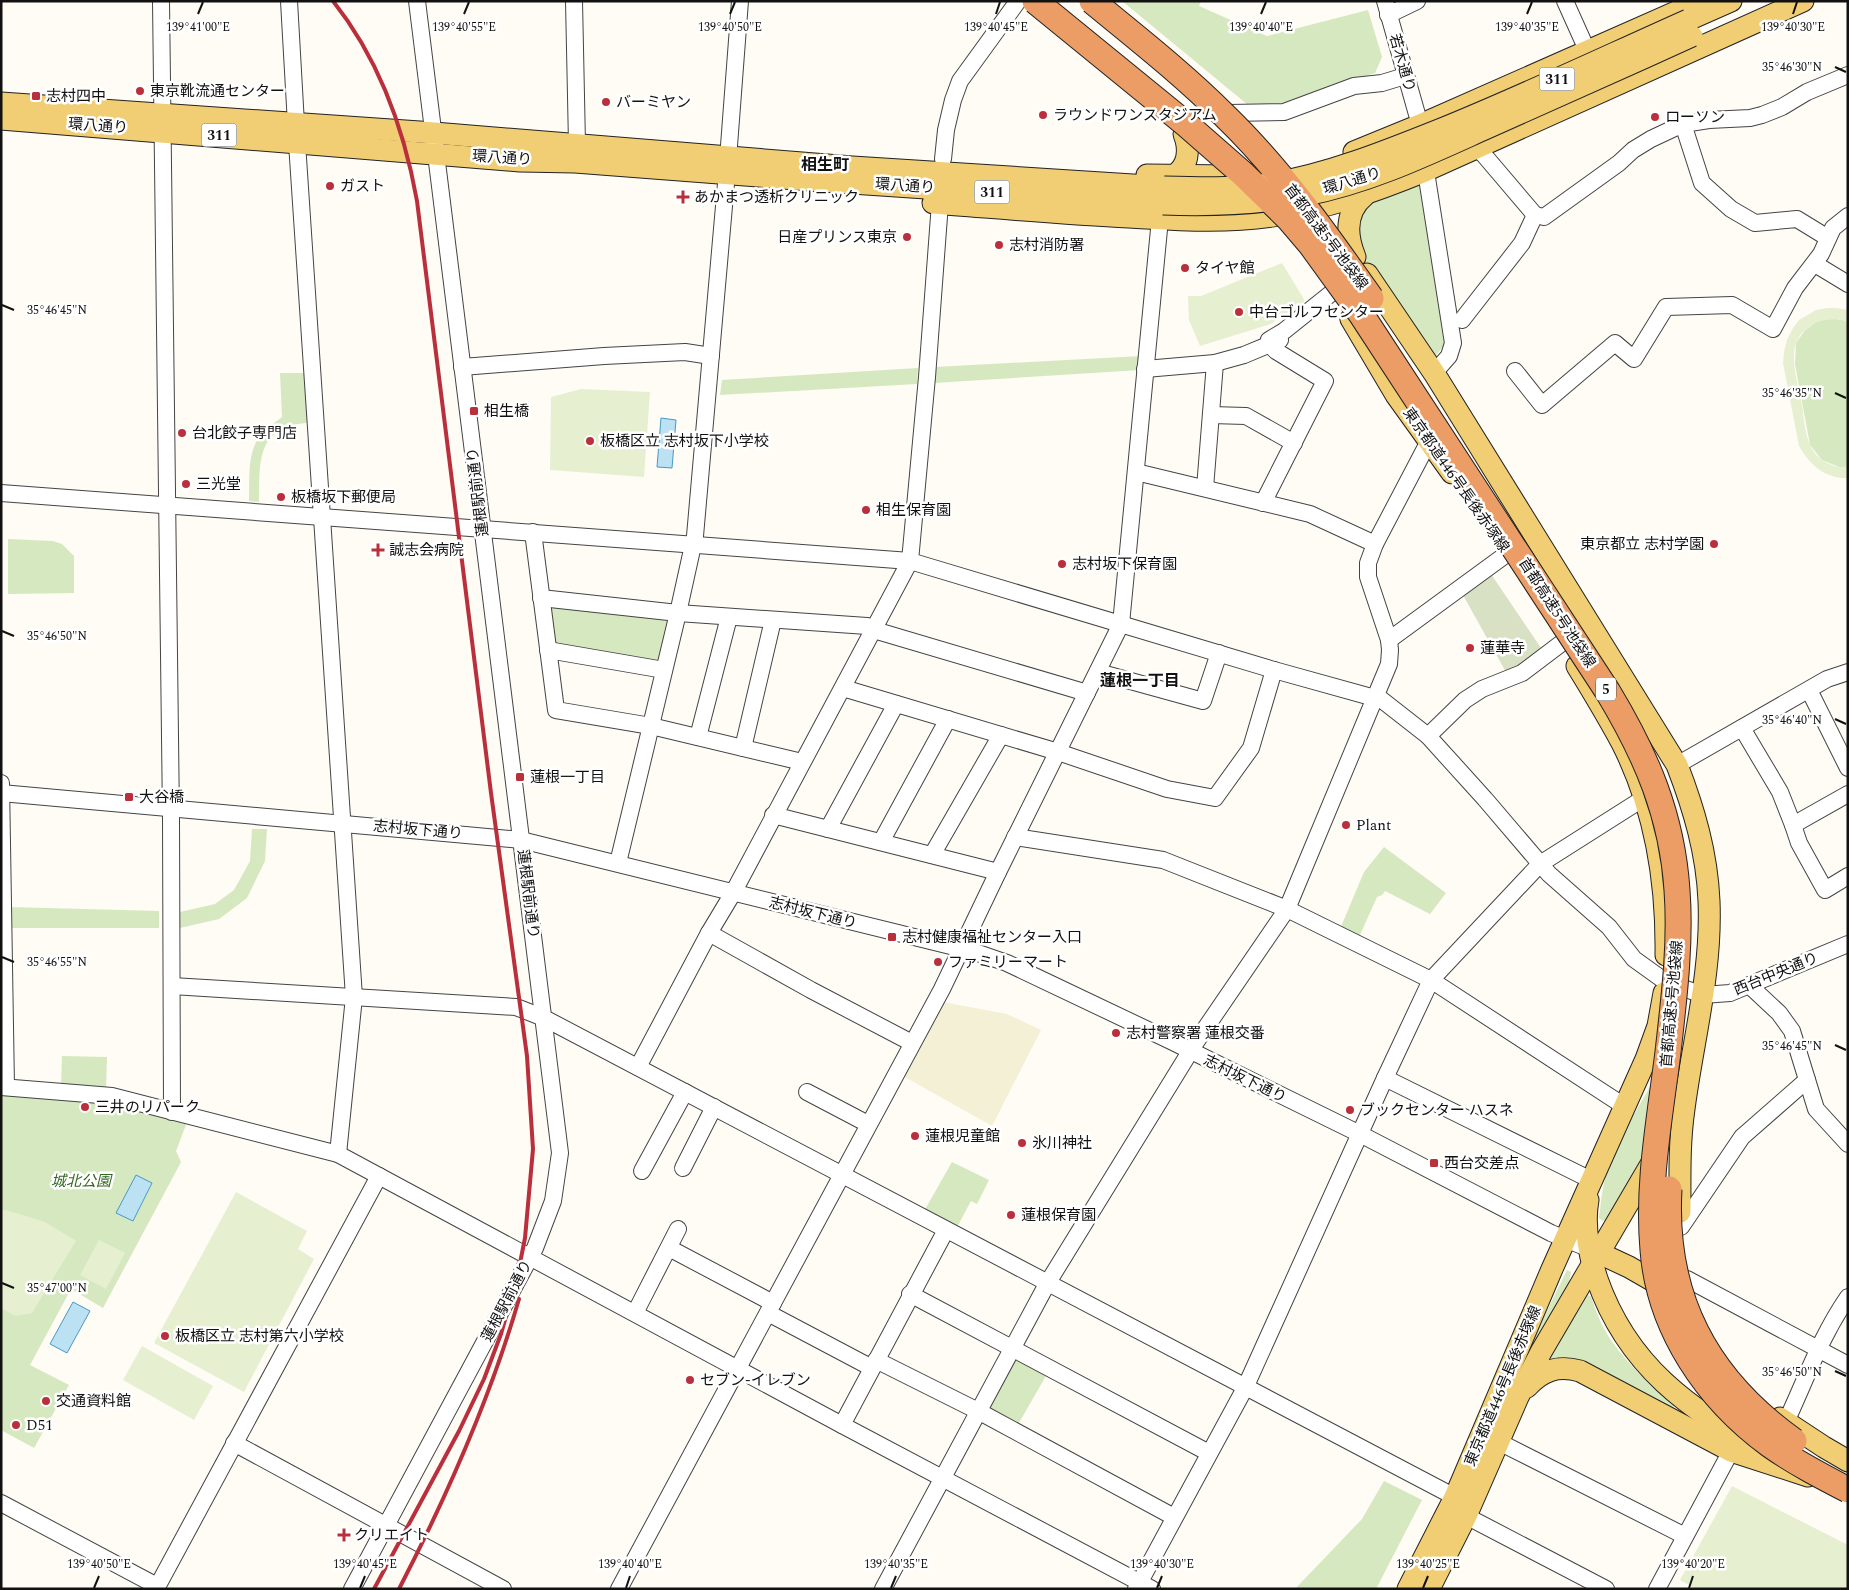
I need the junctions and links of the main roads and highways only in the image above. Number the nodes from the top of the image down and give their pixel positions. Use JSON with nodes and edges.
{"nodes":[{"id":1,"x":1035,"y":1,"type":"edge"},
{"id":2,"x":1092,"y":1,"type":"edge"},
{"id":3,"x":1701,"y":1,"type":"edge"},
{"id":4,"x":1707,"y":1,"type":"edge"},
{"id":5,"x":1723,"y":1,"type":"edge"},
{"id":6,"x":1731,"y":1,"type":"edge"},
{"id":7,"x":1772,"y":1,"type":"edge"},
{"id":8,"x":1782,"y":1,"type":"edge"},
{"id":9,"x":1796,"y":1,"type":"edge"},
{"id":10,"x":1803,"y":1,"type":"edge"},
{"id":11,"x":1750,"y":19,"type":"junction"},
{"id":12,"x":1690,"y":29,"type":"junction"},
{"id":13,"x":1,"y":103,"type":"edge"},
{"id":14,"x":1,"y":119,"type":"edge"},
{"id":15,"x":162,"y":123,"type":"junction"},
{"id":16,"x":1184,"y":134,"type":"road end"},
{"id":17,"x":435,"y":143,"type":"junction"},
{"id":18,"x":730,"y":162,"type":"junction"},
{"id":19,"x":1287,"y":171,"type":"junction"},
{"id":20,"x":1173,"y":176,"type":"junction"},
{"id":21,"x":1231,"y":176,"type":"junction"},
{"id":22,"x":1365,"y":195,"type":"junction"},
{"id":23,"x":1318,"y":207,"type":"junction"},
{"id":24,"x":1272,"y":216,"type":"junction"},
{"id":25,"x":1355,"y":257,"type":"junction"},
{"id":26,"x":1684,"y":1109,"type":"junction"},
{"id":27,"x":1591,"y":1180,"type":"junction"},
{"id":28,"x":1593,"y":1255,"type":"junction"},
{"id":29,"x":1696,"y":1304,"type":"junction"},
{"id":30,"x":1518,"y":1397,"type":"junction"},
{"id":31,"x":1848,"y":1461,"type":"edge"},
{"id":32,"x":1848,"y":1472,"type":"edge"},
{"id":33,"x":1811,"y":1477,"type":"junction"},
{"id":34,"x":1848,"y":1490,"type":"edge"},
{"id":35,"x":1848,"y":1497,"type":"edge"},
{"id":36,"x":1408,"y":1589,"type":"edge"},
{"id":37,"x":1429,"y":1589,"type":"edge"}],
"edges":[{"from":1,"to":34,"type":"highway","name":"首都高速5号池袋線","number":"5","bridge":true},
{"from":2,"to":32,"type":"highway","name":"首都高速5号池袋線","number":"5","bridge":true},
{"from":3,"to":12,"type":"main road"},
{"from":4,"to":12,"type":"main road"},
{"from":5,"to":12,"type":"main road"},
{"from":6,"to":12,"type":"main road","name":"環八通り","number":"311"},
{"from":7,"to":12,"type":"main road","name":"環八通り","number":"311"},
{"from":8,"to":11,"type":"main road"},
{"from":9,"to":11,"type":"main road"},
{"from":10,"to":12,"type":"main road"},
{"from":11,"to":12,"type":"main road"},
{"from":12,"to":18,"type":"main road","name":"環八通り","number":"311","bridge":true},
{"from":12,"to":18,"type":"main road","name":"環八通り","number":"311","bridge":true},
{"from":12,"to":19,"type":"main road"},
{"from":12,"to":22,"type":"main road"},
{"from":13,"to":15,"type":"main road","name":"環八通り","number":"311"},
{"from":14,"to":15,"type":"main road","name":"環八通り","number":"311"},
{"from":15,"to":17,"type":"main road","name":"環八通り","number":"311"},
{"from":16,"to":20,"type":"main road"},
{"from":17,"to":18,"type":"main road","name":"環八通り","number":"311"},
{"from":17,"to":18,"type":"main road","name":"環八通り","number":"311"},
{"from":18,"to":20,"type":"main road"},
{"from":18,"to":24,"type":"main road"},
{"from":19,"to":21,"type":"main road"},
{"from":19,"to":23,"type":"main road","name":"東京都道446号長後赤塚線"},
{"from":20,"to":21,"type":"main road"},
{"from":21,"to":24,"type":"main road","name":"東京都道446号長後赤塚線"},
{"from":22,"to":23,"type":"main road"},
{"from":22,"to":25,"type":"main road"},
{"from":23,"to":24,"type":"main road"},
{"from":23,"to":25,"type":"main road","name":"東京都道446号長後赤塚線"},
{"from":24,"to":27,"type":"main road","name":"東京都道446号長後赤塚線"},
{"from":25,"to":26,"type":"main road","name":"東京都道446号長後赤塚線"},
{"from":26,"to":28,"type":"main road","name":"東京都道446号長後赤塚線"},
{"from":26,"to":29,"type":"main road","name":"東京都道446号長後赤塚線"},
{"from":27,"to":28,"type":"main road","name":"東京都道446号長後赤塚線"},
{"from":27,"to":36,"type":"main road","name":"東京都道446号長後赤塚線"},
{"from":28,"to":29,"type":"main road"},
{"from":28,"to":30,"type":"main road","name":"東京都道446号長後赤塚線"},
{"from":28,"to":33,"type":"main road","name":"東京都道446号長後赤塚線"},
{"from":29,"to":31,"type":"main road","name":"東京都道446号長後赤塚線"},
{"from":30,"to":33,"type":"main road"},
{"from":30,"to":37,"type":"main road","name":"東京都道446号長後赤塚線"},
{"from":33,"to":35,"type":"main road","name":"東京都道446号長後赤塚線"}]}
